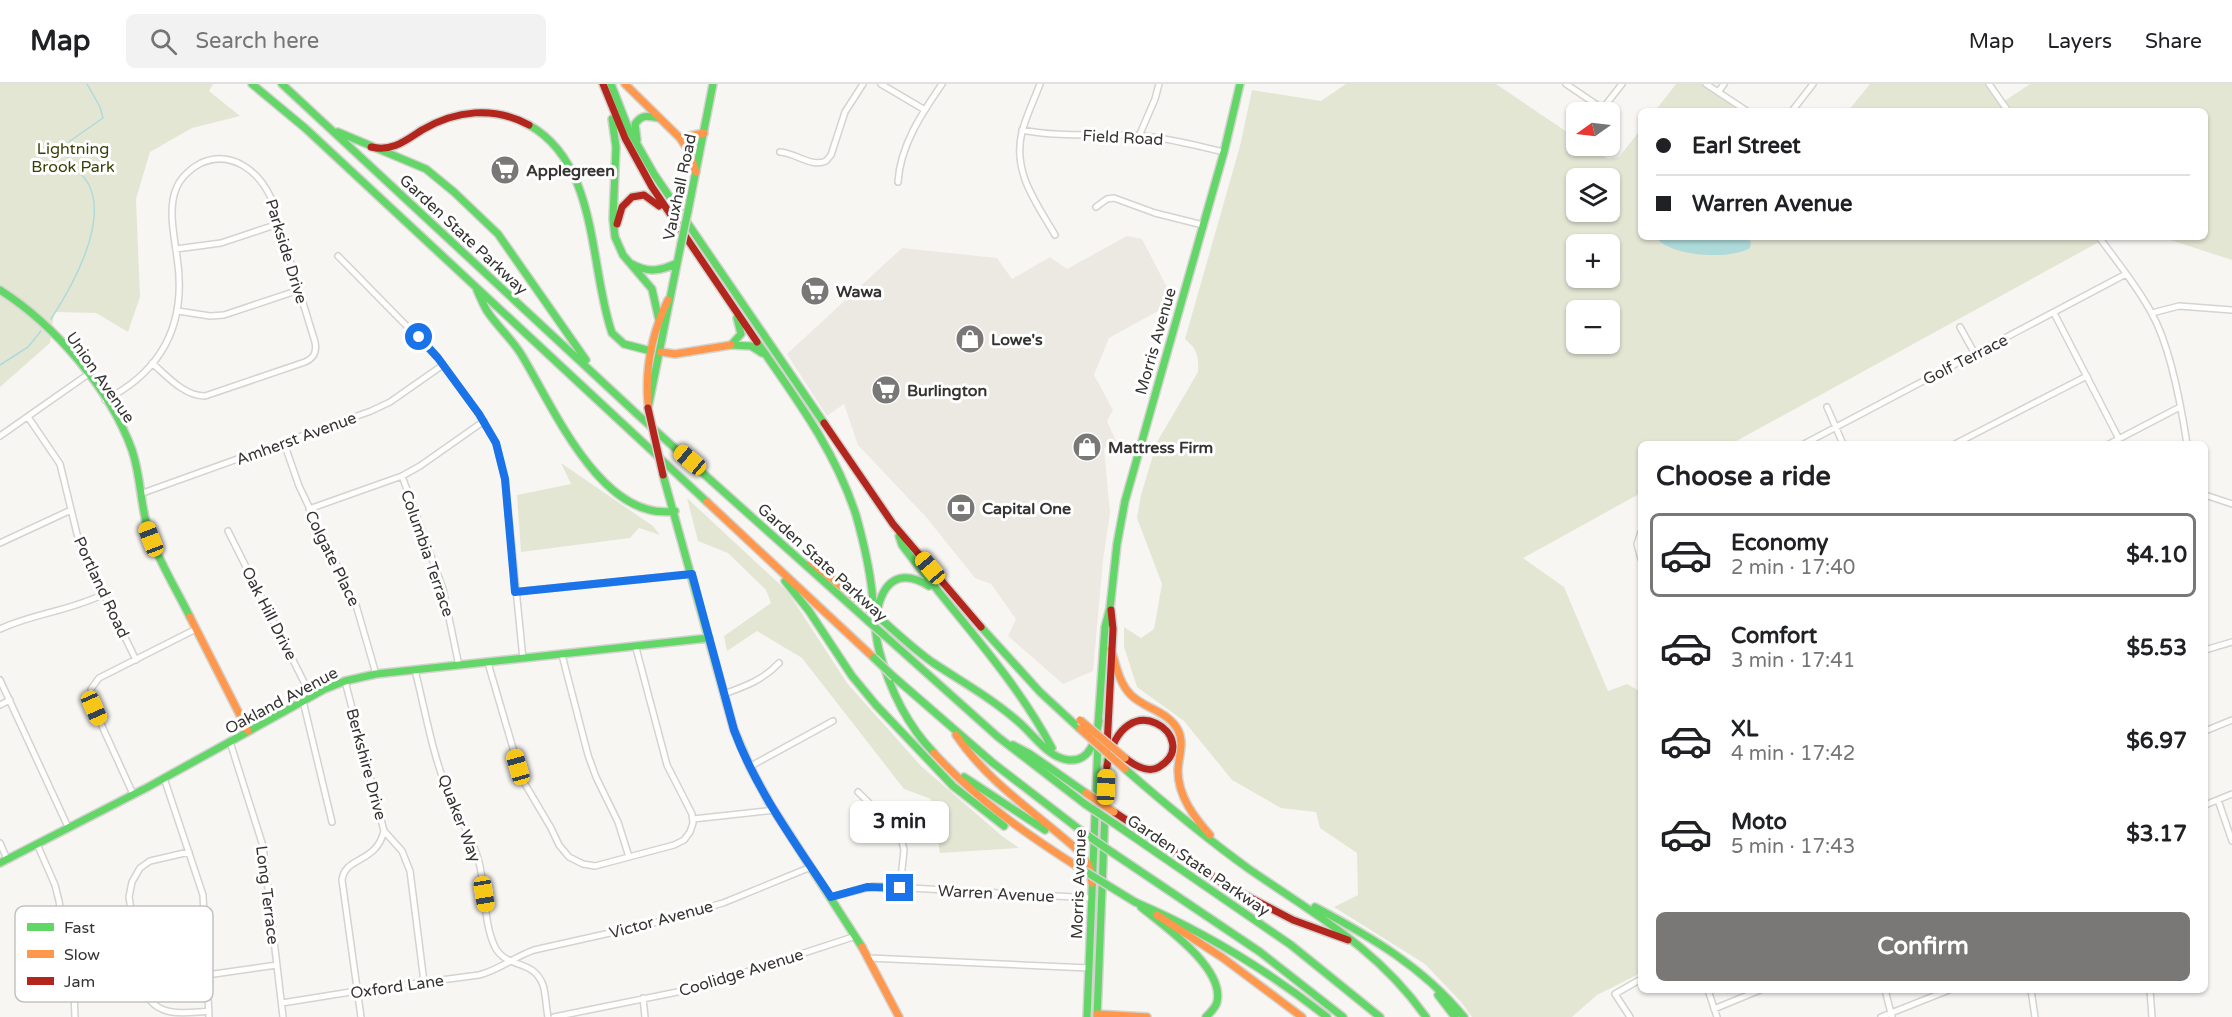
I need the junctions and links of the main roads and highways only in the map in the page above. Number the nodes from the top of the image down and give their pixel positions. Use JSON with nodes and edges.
{"nodes":[{"id":1,"x":252,"y":84,"type":"edge"},
{"id":2,"x":282,"y":84,"type":"edge"},
{"id":3,"x":603,"y":84,"type":"edge"},
{"id":4,"x":611,"y":84,"type":"edge"},
{"id":5,"x":625,"y":84,"type":"edge"},
{"id":6,"x":713,"y":84,"type":"edge"},
{"id":7,"x":1240,"y":84,"type":"edge"},
{"id":8,"x":608,"y":99,"type":"junction"},
{"id":9,"x":659,"y":118,"type":"junction"},
{"id":10,"x":332,"y":130,"type":"junction"},
{"id":11,"x":704,"y":133,"type":"junction"},
{"id":12,"x":681,"y":138,"type":"junction"},
{"id":13,"x":371,"y":147,"type":"junction"},
{"id":14,"x":638,"y":148,"type":"junction"},
{"id":15,"x":696,"y":172,"type":"junction"},
{"id":16,"x":678,"y":226,"type":"junction"},
{"id":17,"x":617,"y":241,"type":"junction"},
{"id":18,"x":628,"y":261,"type":"junction"},
{"id":19,"x":677,"y":263,"type":"junction"},
{"id":20,"x":475,"y":286,"type":"junction"},
{"id":21,"x":0,"y":290,"type":"edge"},
{"id":22,"x":670,"y":296,"type":"junction"},
{"id":23,"x":730,"y":302,"type":"junction"},
{"id":24,"x":659,"y":320,"type":"junction"},
{"id":25,"x":731,"y":345,"type":"junction"},
{"id":26,"x":651,"y":351,"type":"junction"},
{"id":27,"x":661,"y":352,"type":"junction"},
{"id":28,"x":766,"y":356,"type":"junction"},
{"id":29,"x":599,"y":379,"type":"junction"},
{"id":30,"x":655,"y":380,"type":"junction"},
{"id":31,"x":648,"y":408,"type":"junction"},
{"id":32,"x":675,"y":511,"type":"junction"},
{"id":33,"x":893,"y":524,"type":"junction"},
{"id":34,"x":778,"y":538,"type":"junction"},
{"id":35,"x":760,"y":552,"type":"junction"},
{"id":36,"x":938,"y":593,"type":"junction"},
{"id":37,"x":1110,"y":608,"type":"junction"},
{"id":38,"x":709,"y":638,"type":"junction"},
{"id":39,"x":879,"y":647,"type":"junction"},
{"id":40,"x":1112,"y":649,"type":"junction"},
{"id":41,"x":1017,"y":666,"type":"junction"},
{"id":42,"x":1099,"y":721,"type":"junction"},
{"id":43,"x":951,"y":728,"type":"junction"},
{"id":44,"x":248,"y":731,"type":"junction"},
{"id":45,"x":998,"y":737,"type":"junction"},
{"id":46,"x":1057,"y":755,"type":"junction"},
{"id":47,"x":939,"y":757,"type":"junction"},
{"id":48,"x":1107,"y":766,"type":"junction"},
{"id":49,"x":1075,"y":848,"type":"junction"},
{"id":50,"x":1224,"y":850,"type":"junction"},
{"id":51,"x":1057,"y":854,"type":"junction"},
{"id":52,"x":0,"y":863,"type":"edge"},
{"id":53,"x":1260,"y":876,"type":"junction"},
{"id":54,"x":1092,"y":883,"type":"junction"},
{"id":55,"x":1135,"y":902,"type":"junction"},
{"id":56,"x":1364,"y":947,"type":"junction"},
{"id":57,"x":1403,"y":958,"type":"junction"},
{"id":58,"x":1097,"y":1016,"type":"edge"},
{"id":59,"x":899,"y":1017,"type":"edge"},
{"id":60,"x":1087,"y":1017,"type":"edge"},
{"id":61,"x":1147,"y":1017,"type":"edge"},
{"id":62,"x":1206,"y":1017,"type":"edge"},
{"id":63,"x":1302,"y":1017,"type":"edge"},
{"id":64,"x":1327,"y":1017,"type":"edge"},
{"id":65,"x":1343,"y":1017,"type":"edge"},
{"id":66,"x":1380,"y":1017,"type":"edge"},
{"id":67,"x":1426,"y":1017,"type":"edge"},
{"id":68,"x":1455,"y":1017,"type":"edge"},
{"id":69,"x":1464,"y":1017,"type":"edge"}],
"edges":[{"from":1,"to":20,"type":"main road","name":"Garden State Parkway"},
{"from":2,"to":10,"type":"main road","name":"Garden State Parkway"},
{"from":3,"to":8,"type":"main road"},
{"from":4,"to":14,"type":"main road"},
{"from":5,"to":9,"type":"main road"},
{"from":6,"to":11,"type":"main road","name":"Vauxhall Road"},
{"from":7,"to":37,"type":"main road","name":"Morris Avenue"},
{"from":8,"to":16,"type":"main road"},
{"from":8,"to":17,"type":"main road"},
{"from":9,"to":12,"type":"main road"},
{"from":9,"to":14,"type":"main road"},
{"from":10,"to":13,"type":"main road"},
{"from":10,"to":29,"type":"main road","name":"Garden State Parkway"},
{"from":11,"to":12,"type":"main road"},
{"from":11,"to":15,"type":"main road","name":"Vauxhall Road"},
{"from":12,"to":15,"type":"main road"},
{"from":13,"to":26,"type":"main road"},
{"from":13,"to":29,"type":"main road"},
{"from":14,"to":33,"type":"main road"},
{"from":15,"to":19,"type":"main road","name":"Vauxhall Road","bridge":true},
{"from":16,"to":17,"type":"main road"},
{"from":16,"to":23,"type":"main road"},
{"from":17,"to":18,"type":"main road"},
{"from":18,"to":19,"type":"main road"},
{"from":18,"to":24,"type":"main road"},
{"from":19,"to":22,"type":"main road","name":"Vauxhall Road"},
{"from":20,"to":32,"type":"main road"},
{"from":20,"to":35,"type":"main road","name":"Garden State Parkway"},
{"from":21,"to":44,"type":"main road","name":"Union Avenue"},
{"from":22,"to":24,"type":"main road","name":"Vauxhall Road"},
{"from":22,"to":27,"type":"main road","name":"Vauxhall Road"},
{"from":23,"to":25,"type":"main road"},
{"from":23,"to":28,"type":"main road"},
{"from":24,"to":26,"type":"main road","name":"Vauxhall Road"},
{"from":25,"to":27,"type":"main road"},
{"from":25,"to":28,"type":"main road"},
{"from":26,"to":30,"type":"main road"},
{"from":26,"to":31,"type":"main road","name":"Vauxhall Road"},
{"from":27,"to":30,"type":"main road","name":"Vauxhall Road"},
{"from":28,"to":39,"type":"main road"},
{"from":29,"to":34,"type":"main road","name":"Garden State Parkway"},
{"from":30,"to":31,"type":"main road","name":"Vauxhall Road"},
{"from":31,"to":32,"type":"main road","name":"Vauxhall Road","bridge":true},
{"from":32,"to":38,"type":"main road","name":"Vauxhall Road"},
{"from":33,"to":36,"type":"main road"},
{"from":33,"to":41,"type":"main road"},
{"from":34,"to":45,"type":"main road","name":"Garden State Parkway","bridge":true},
{"from":34,"to":46,"type":"main road","bridge":true},
{"from":35,"to":43,"type":"main road","name":"Garden State Parkway","bridge":true},
{"from":35,"to":51,"type":"main road"},
{"from":36,"to":39,"type":"main road"},
{"from":36,"to":46,"type":"main road"},
{"from":37,"to":40,"type":"main road","name":"Morris Avenue"},
{"from":37,"to":42,"type":"main road","name":"Morris Avenue"},
{"from":38,"to":44,"type":"main road","name":"Oakland Avenue"},
{"from":38,"to":59,"type":"main road","name":"Vauxhall Road"},
{"from":39,"to":47,"type":"main road"},
{"from":40,"to":48,"type":"main road","name":"Morris Avenue"},
{"from":40,"to":50,"type":"main road"},
{"from":41,"to":48,"type":"main road","bridge":true},
{"from":41,"to":50,"type":"main road","bridge":true},
{"from":42,"to":46,"type":"main road"},
{"from":42,"to":54,"type":"main road","name":"Morris Avenue"},
{"from":43,"to":49,"type":"main road"},
{"from":43,"to":65,"type":"main road","name":"Garden State Parkway","bridge":true},
{"from":44,"to":52,"type":"main road","name":"Oakland Avenue"},
{"from":45,"to":56,"type":"main road","bridge":true},
{"from":45,"to":66,"type":"main road","name":"Garden State Parkway","bridge":true},
{"from":47,"to":49,"type":"main road"},
{"from":47,"to":51,"type":"main road"},
{"from":48,"to":58,"type":"main road","name":"Morris Avenue"},
{"from":49,"to":54,"type":"main road"},
{"from":50,"to":53,"type":"main road"},
{"from":51,"to":55,"type":"main road","bridge":true},
{"from":53,"to":56,"type":"main road"},
{"from":53,"to":57,"type":"main road"},
{"from":54,"to":60,"type":"main road","name":"Morris Avenue"},
{"from":55,"to":62,"type":"main road"},
{"from":55,"to":63,"type":"main road"},
{"from":55,"to":64,"type":"main road"},
{"from":56,"to":67,"type":"main road"},
{"from":57,"to":68,"type":"main road"},
{"from":57,"to":69,"type":"main road"},
{"from":58,"to":61,"type":"main road"}]}
